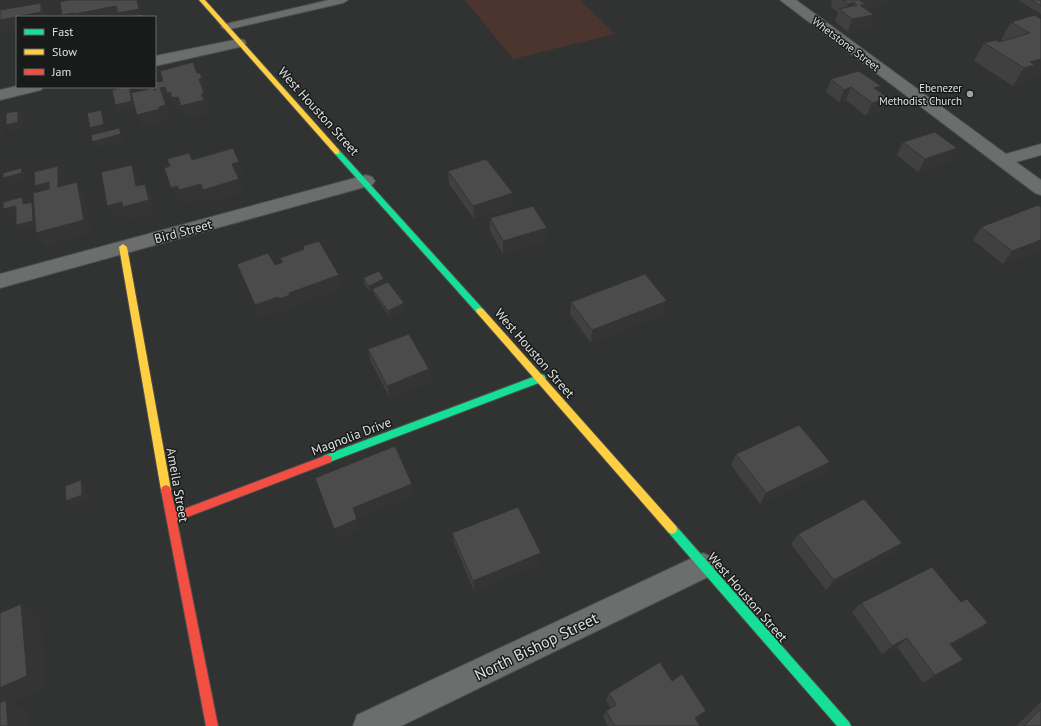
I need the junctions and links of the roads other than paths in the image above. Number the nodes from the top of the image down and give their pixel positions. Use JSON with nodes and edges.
{"nodes":[{"id":1,"x":202,"y":0,"type":"edge"},
{"id":2,"x":343,"y":0,"type":"edge"},
{"id":3,"x":787,"y":0,"type":"edge"},
{"id":4,"x":226,"y":28,"type":"junction"},
{"id":5,"x":238,"y":42,"type":"junction"},
{"id":6,"x":156,"y":61,"type":"edge"},
{"id":7,"x":31,"y":88,"type":"edge"},
{"id":8,"x":0,"y":95,"type":"edge"},
{"id":9,"x":1041,"y":149,"type":"edge"},
{"id":10,"x":1002,"y":161,"type":"junction"},
{"id":11,"x":366,"y":181,"type":"junction"},
{"id":12,"x":1041,"y":188,"type":"edge"},
{"id":13,"x":124,"y":247,"type":"junction"},
{"id":14,"x":0,"y":281,"type":"edge"},
{"id":15,"x":541,"y":378,"type":"junction"},
{"id":16,"x":171,"y":518,"type":"junction"},
{"id":17,"x":703,"y":566,"type":"junction"},
{"id":18,"x":212,"y":726,"type":"edge"},
{"id":19,"x":368,"y":726,"type":"edge"},
{"id":20,"x":845,"y":726,"type":"edge"}],
"edges":[{"from":1,"to":4,"type":"main road","name":"West Houston Street"},
{"from":2,"to":4,"type":"lane"},
{"from":3,"to":10,"type":"street","name":"Whetstone Street"},
{"from":4,"to":5,"type":"main road","name":"West Houston Street"},
{"from":5,"to":6,"type":"street"},
{"from":5,"to":11,"type":"main road","name":"West Houston Street"},
{"from":7,"to":8,"type":"street"},
{"from":9,"to":10,"type":"street"},
{"from":10,"to":12,"type":"street","name":"Whetstone Street"},
{"from":11,"to":13,"type":"street","name":"Bird Street"},
{"from":11,"to":15,"type":"main road","name":"West Houston Street"},
{"from":13,"to":14,"type":"street","name":"Bird Street"},
{"from":13,"to":16,"type":"main road","name":"Ameila Street"},
{"from":15,"to":16,"type":"main road","name":"Magnolia Drive"},
{"from":15,"to":17,"type":"main road","name":"West Houston Street"},
{"from":16,"to":18,"type":"main road","name":"Ameila Street"},
{"from":17,"to":19,"type":"street","name":"North Bishop Street"},
{"from":17,"to":20,"type":"main road","name":"West Houston Street"}]}
